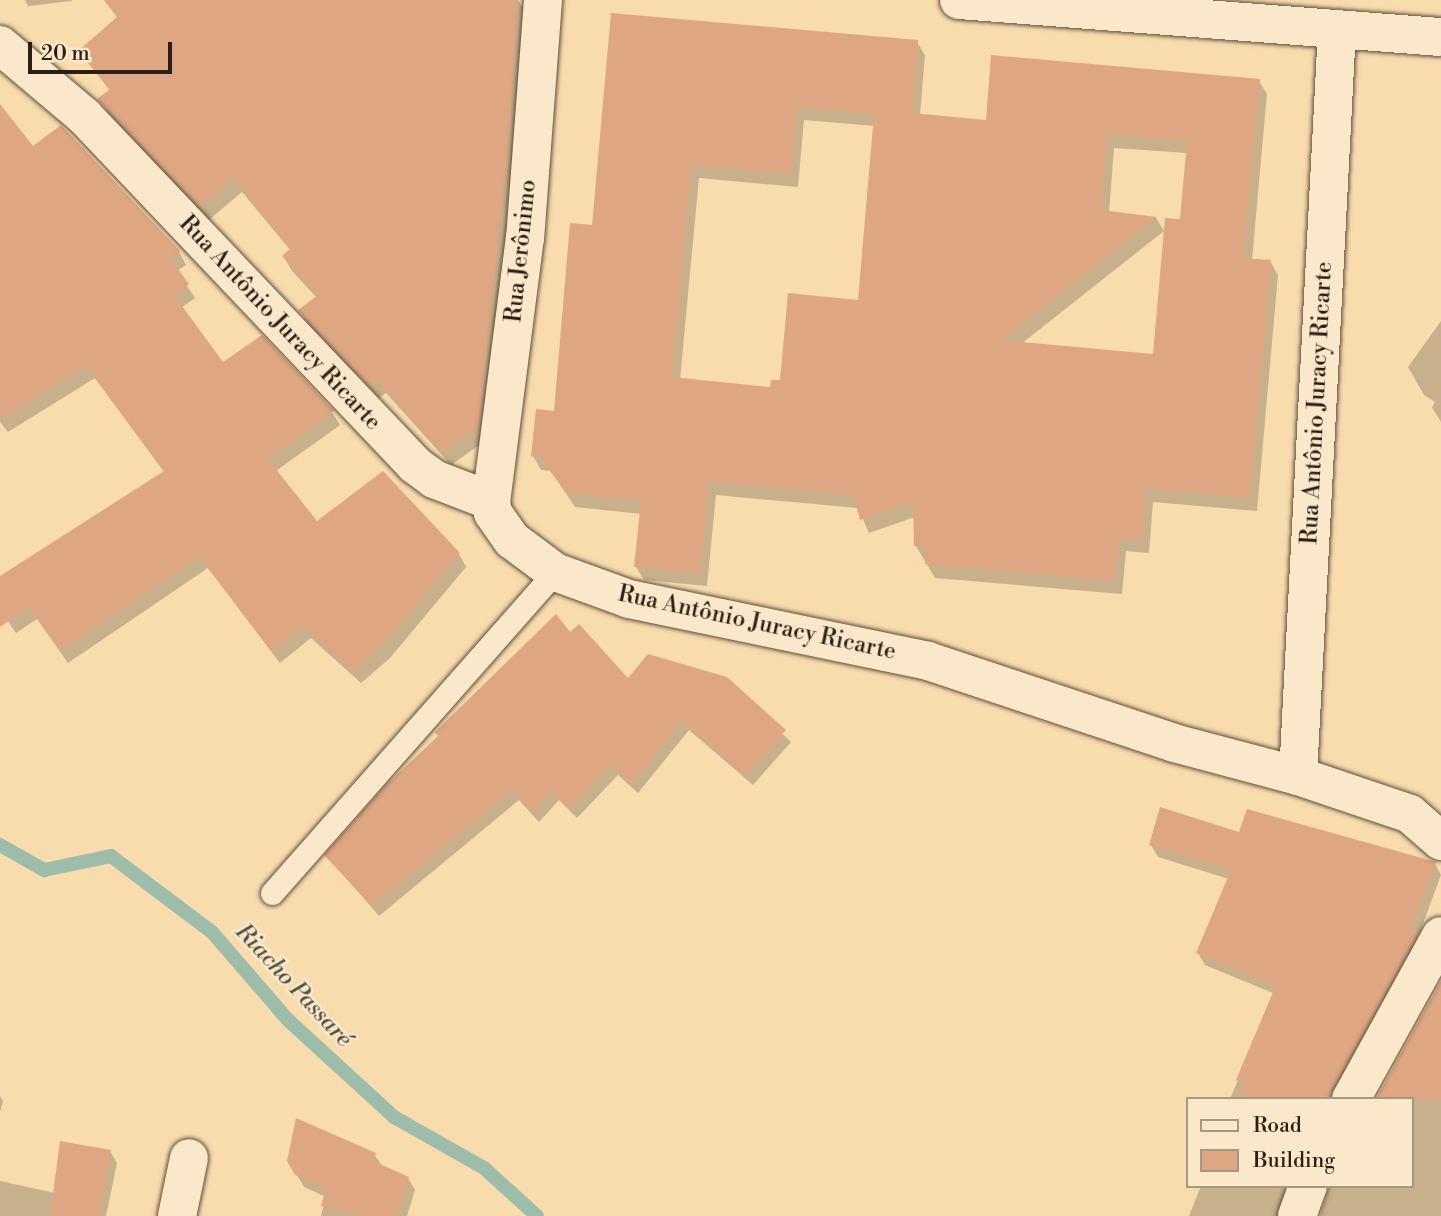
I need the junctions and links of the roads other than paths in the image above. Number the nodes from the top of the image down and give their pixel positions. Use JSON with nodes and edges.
{"nodes":[{"id":1,"x":543,"y":0,"type":"edge"},
{"id":2,"x":959,"y":0,"type":"edge"},
{"id":3,"x":1337,"y":29,"type":"junction"},
{"id":4,"x":1441,"y":37,"type":"edge"},
{"id":5,"x":0,"y":45,"type":"edge"},
{"id":6,"x":491,"y":501,"type":"junction"},
{"id":7,"x":555,"y":572,"type":"junction"},
{"id":8,"x":1298,"y":776,"type":"junction"},
{"id":9,"x":1441,"y":841,"type":"edge"},
{"id":10,"x":272,"y":893,"type":"dead end"},
{"id":11,"x":1441,"y":936,"type":"edge"},
{"id":12,"x":1352,"y":1097,"type":"edge"},
{"id":13,"x":189,"y":1158,"type":"dead end"},
{"id":14,"x":1307,"y":1188,"type":"edge"},
{"id":15,"x":177,"y":1216,"type":"edge"},
{"id":16,"x":1297,"y":1216,"type":"edge"}],
"edges":[{"from":1,"to":6,"type":"street","name":"Rua Jerônimo"},
{"from":2,"to":3,"type":"street"},
{"from":3,"to":4,"type":"street"},
{"from":3,"to":8,"type":"street","name":"Rua Antônio Juracy Ricarte"},
{"from":5,"to":6,"type":"street","name":"Rua Antônio Juracy Ricarte"},
{"from":6,"to":7,"type":"street","name":"Rua Antônio Juracy Ricarte"},
{"from":7,"to":8,"type":"street","name":"Rua Antônio Juracy Ricarte"},
{"from":7,"to":10,"type":"lane"},
{"from":8,"to":9,"type":"street","name":"Rua Antônio Juracy Ricarte"},
{"from":11,"to":12,"type":"street"},
{"from":13,"to":15,"type":"street"},
{"from":14,"to":16,"type":"street"}]}
